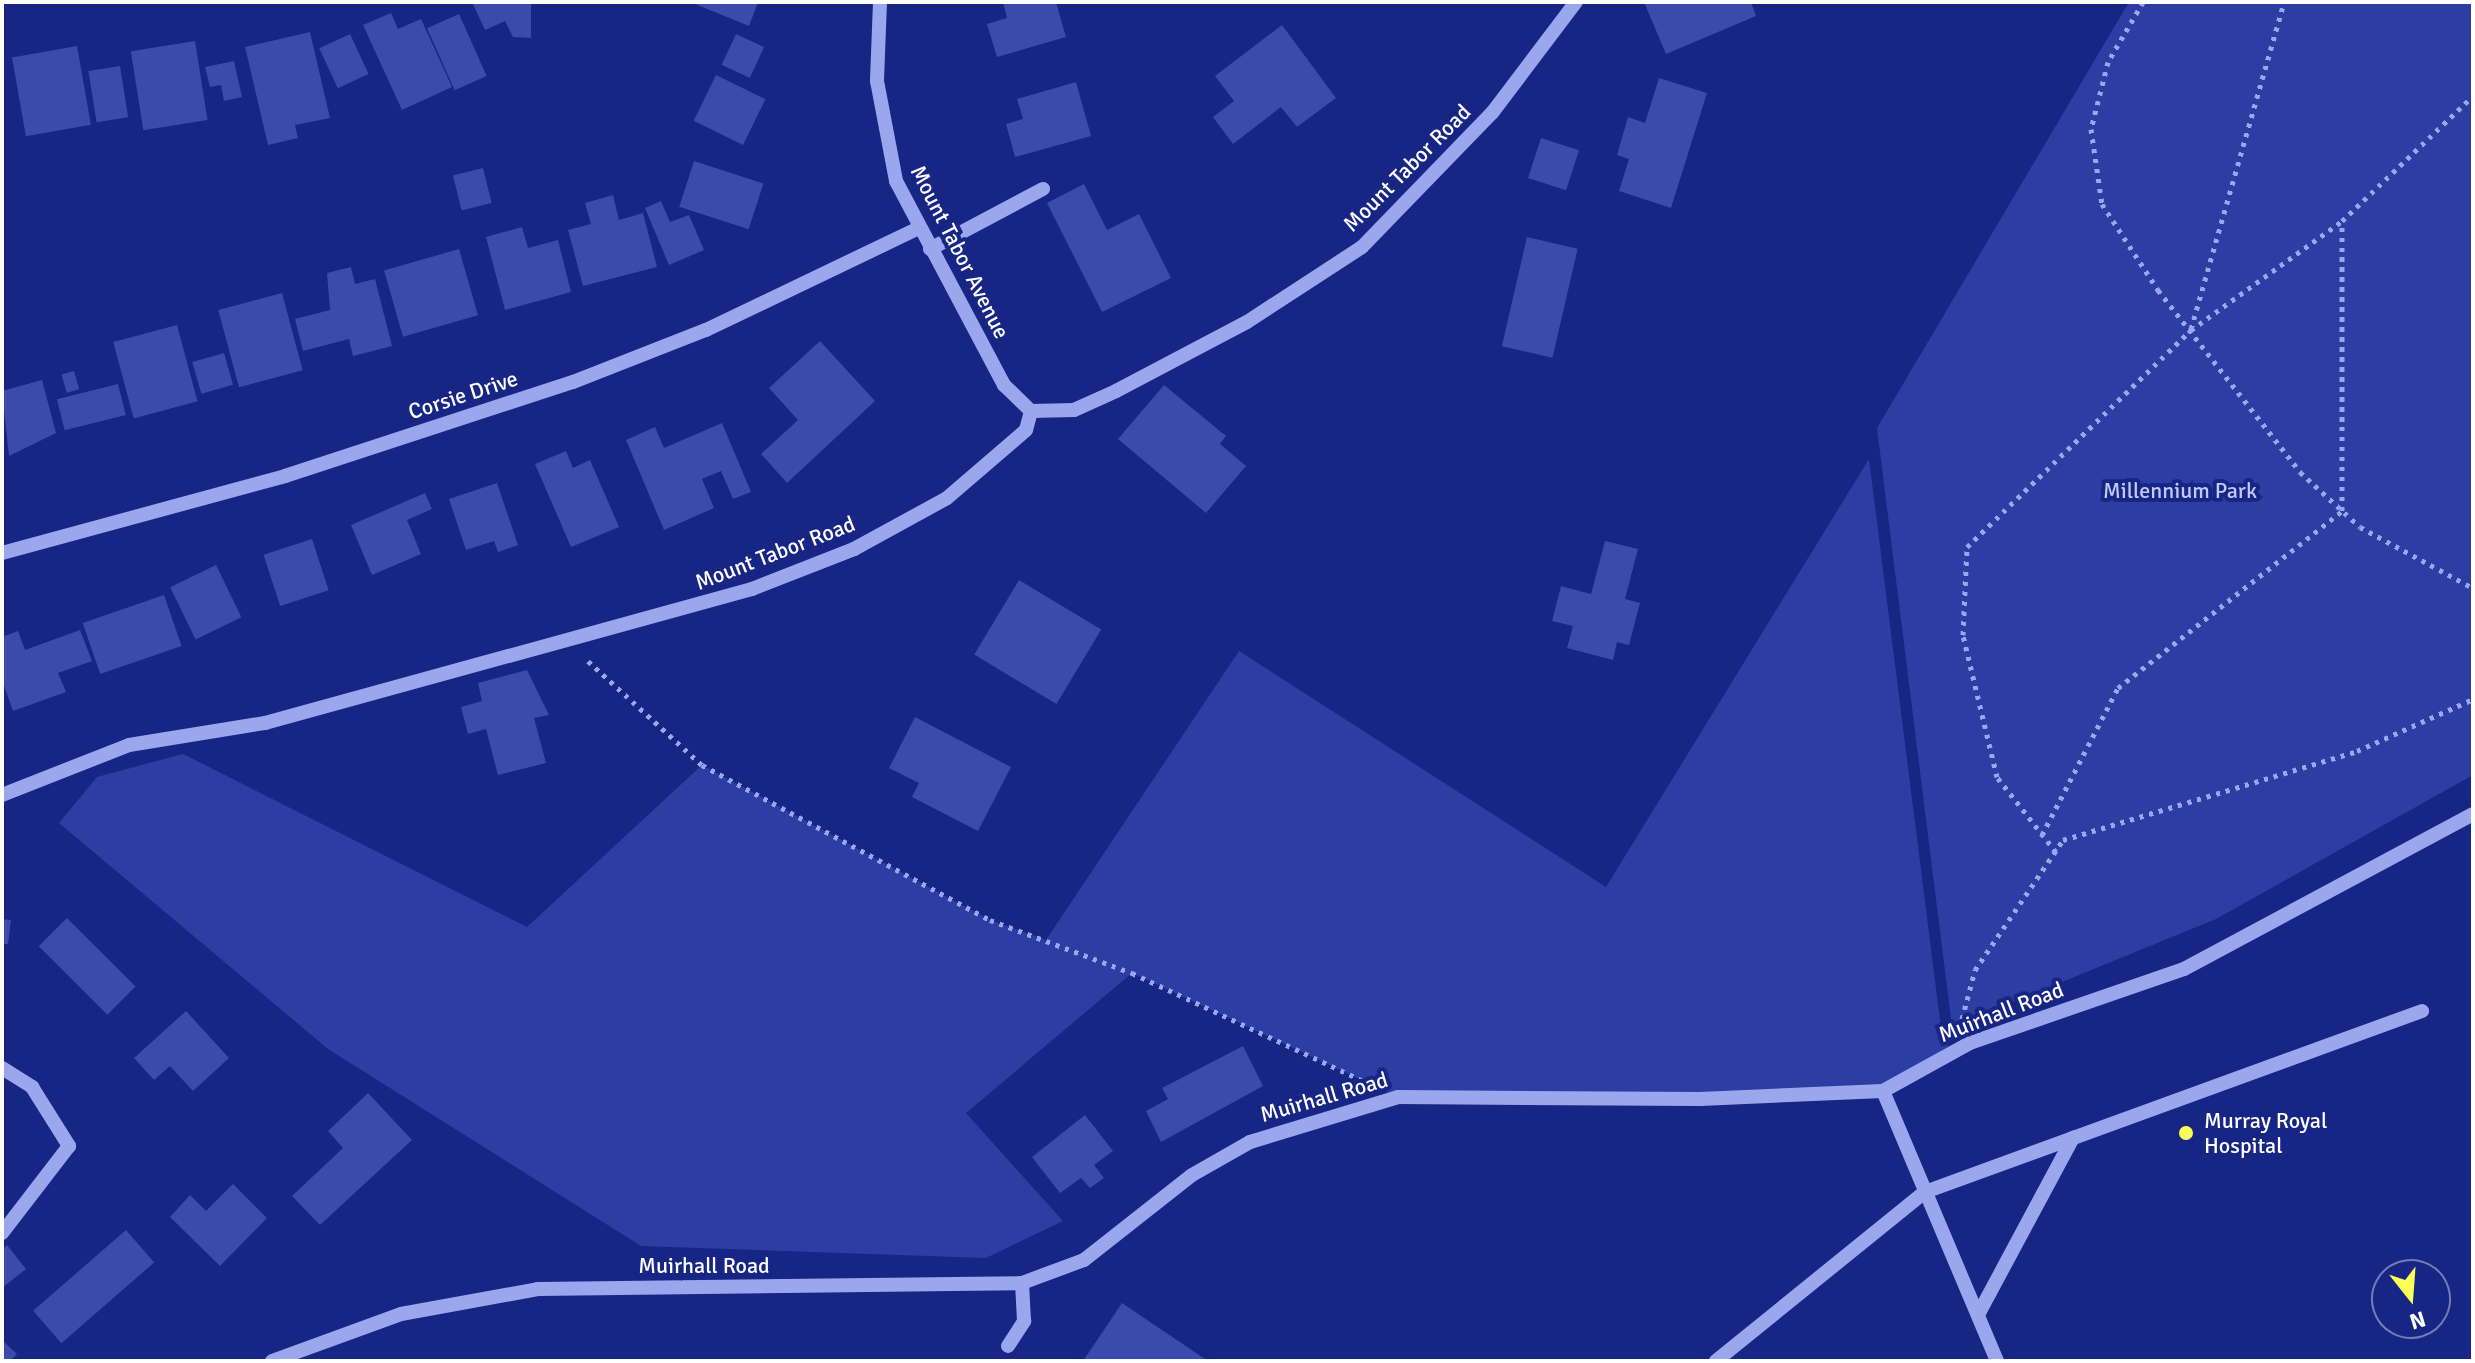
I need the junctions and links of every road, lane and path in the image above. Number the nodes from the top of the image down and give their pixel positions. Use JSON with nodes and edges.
{"nodes":[{"id":1,"x":880,"y":2,"type":"edge"},
{"id":2,"x":1576,"y":2,"type":"edge"},
{"id":3,"x":2143,"y":2,"type":"edge"},
{"id":4,"x":2284,"y":2,"type":"edge"},
{"id":5,"x":2473,"y":96,"type":"edge"},
{"id":6,"x":1043,"y":189,"type":"dead end"},
{"id":7,"x":2342,"y":221,"type":"junction"},
{"id":8,"x":919,"y":228,"type":"junction"},
{"id":9,"x":930,"y":249,"type":"junction"},
{"id":10,"x":2191,"y":330,"type":"junction"},
{"id":11,"x":1031,"y":411,"type":"junction"},
{"id":12,"x":2342,"y":511,"type":"junction"},
{"id":13,"x":2,"y":553,"type":"edge"},
{"id":14,"x":2473,"y":588,"type":"edge"},
{"id":15,"x":569,"y":643,"type":"junction"},
{"id":16,"x":2473,"y":699,"type":"edge"},
{"id":17,"x":2,"y":795,"type":"edge"},
{"id":18,"x":2473,"y":814,"type":"edge"},
{"id":19,"x":2042,"y":835,"type":"junction"},
{"id":20,"x":2056,"y":852,"type":"junction"},
{"id":21,"x":2422,"y":1011,"type":"dead end"},
{"id":22,"x":1970,"y":1043,"type":"junction"},
{"id":23,"x":2,"y":1068,"type":"edge"},
{"id":24,"x":1883,"y":1091,"type":"junction"},
{"id":25,"x":1398,"y":1097,"type":"junction"},
{"id":26,"x":2073,"y":1138,"type":"junction"},
{"id":27,"x":1925,"y":1192,"type":"junction"},
{"id":28,"x":2,"y":1233,"type":"edge"},
{"id":29,"x":1022,"y":1283,"type":"junction"},
{"id":30,"x":1979,"y":1313,"type":"junction"},
{"id":31,"x":1008,"y":1346,"type":"dead end"},
{"id":32,"x":272,"y":1361,"type":"edge"},
{"id":33,"x":1716,"y":1361,"type":"edge"},
{"id":34,"x":1997,"y":1361,"type":"edge"}],
"edges":[{"from":1,"to":8,"type":"street","name":"Mount Tabor Avenue"},
{"from":2,"to":11,"type":"street","name":"Mount Tabor Road"},
{"from":3,"to":10,"type":"path"},
{"from":4,"to":10,"type":"path"},
{"from":5,"to":7,"type":"path"},
{"from":6,"to":9,"type":"street"},
{"from":7,"to":10,"type":"path"},
{"from":7,"to":12,"type":"path"},
{"from":8,"to":9,"type":"street","name":"Mount Tabor Avenue"},
{"from":8,"to":13,"type":"street","name":"Corsie Drive"},
{"from":9,"to":11,"type":"street","name":"Mount Tabor Avenue"},
{"from":10,"to":12,"type":"path"},
{"from":10,"to":19,"type":"path"},
{"from":11,"to":15,"type":"street","name":"Mount Tabor Road"},
{"from":12,"to":14,"type":"path"},
{"from":12,"to":19,"type":"path"},
{"from":15,"to":17,"type":"street","name":"Mount Tabor Road"},
{"from":15,"to":25,"type":"path"},
{"from":16,"to":20,"type":"path"},
{"from":18,"to":22,"type":"street","name":"Muirhall Road"},
{"from":19,"to":20,"type":"path"},
{"from":20,"to":22,"type":"path"},
{"from":21,"to":26,"type":"street"},
{"from":22,"to":24,"type":"street","name":"Muirhall Road"},
{"from":23,"to":28,"type":"street"},
{"from":24,"to":25,"type":"street","name":"Muirhall Road"},
{"from":24,"to":27,"type":"street"},
{"from":25,"to":29,"type":"street","name":"Muirhall Road"},
{"from":26,"to":27,"type":"street"},
{"from":26,"to":30,"type":"street"},
{"from":27,"to":30,"type":"street"},
{"from":27,"to":33,"type":"street"},
{"from":29,"to":31,"type":"street"},
{"from":29,"to":32,"type":"street","name":"Muirhall Road"},
{"from":30,"to":34,"type":"street"}]}
